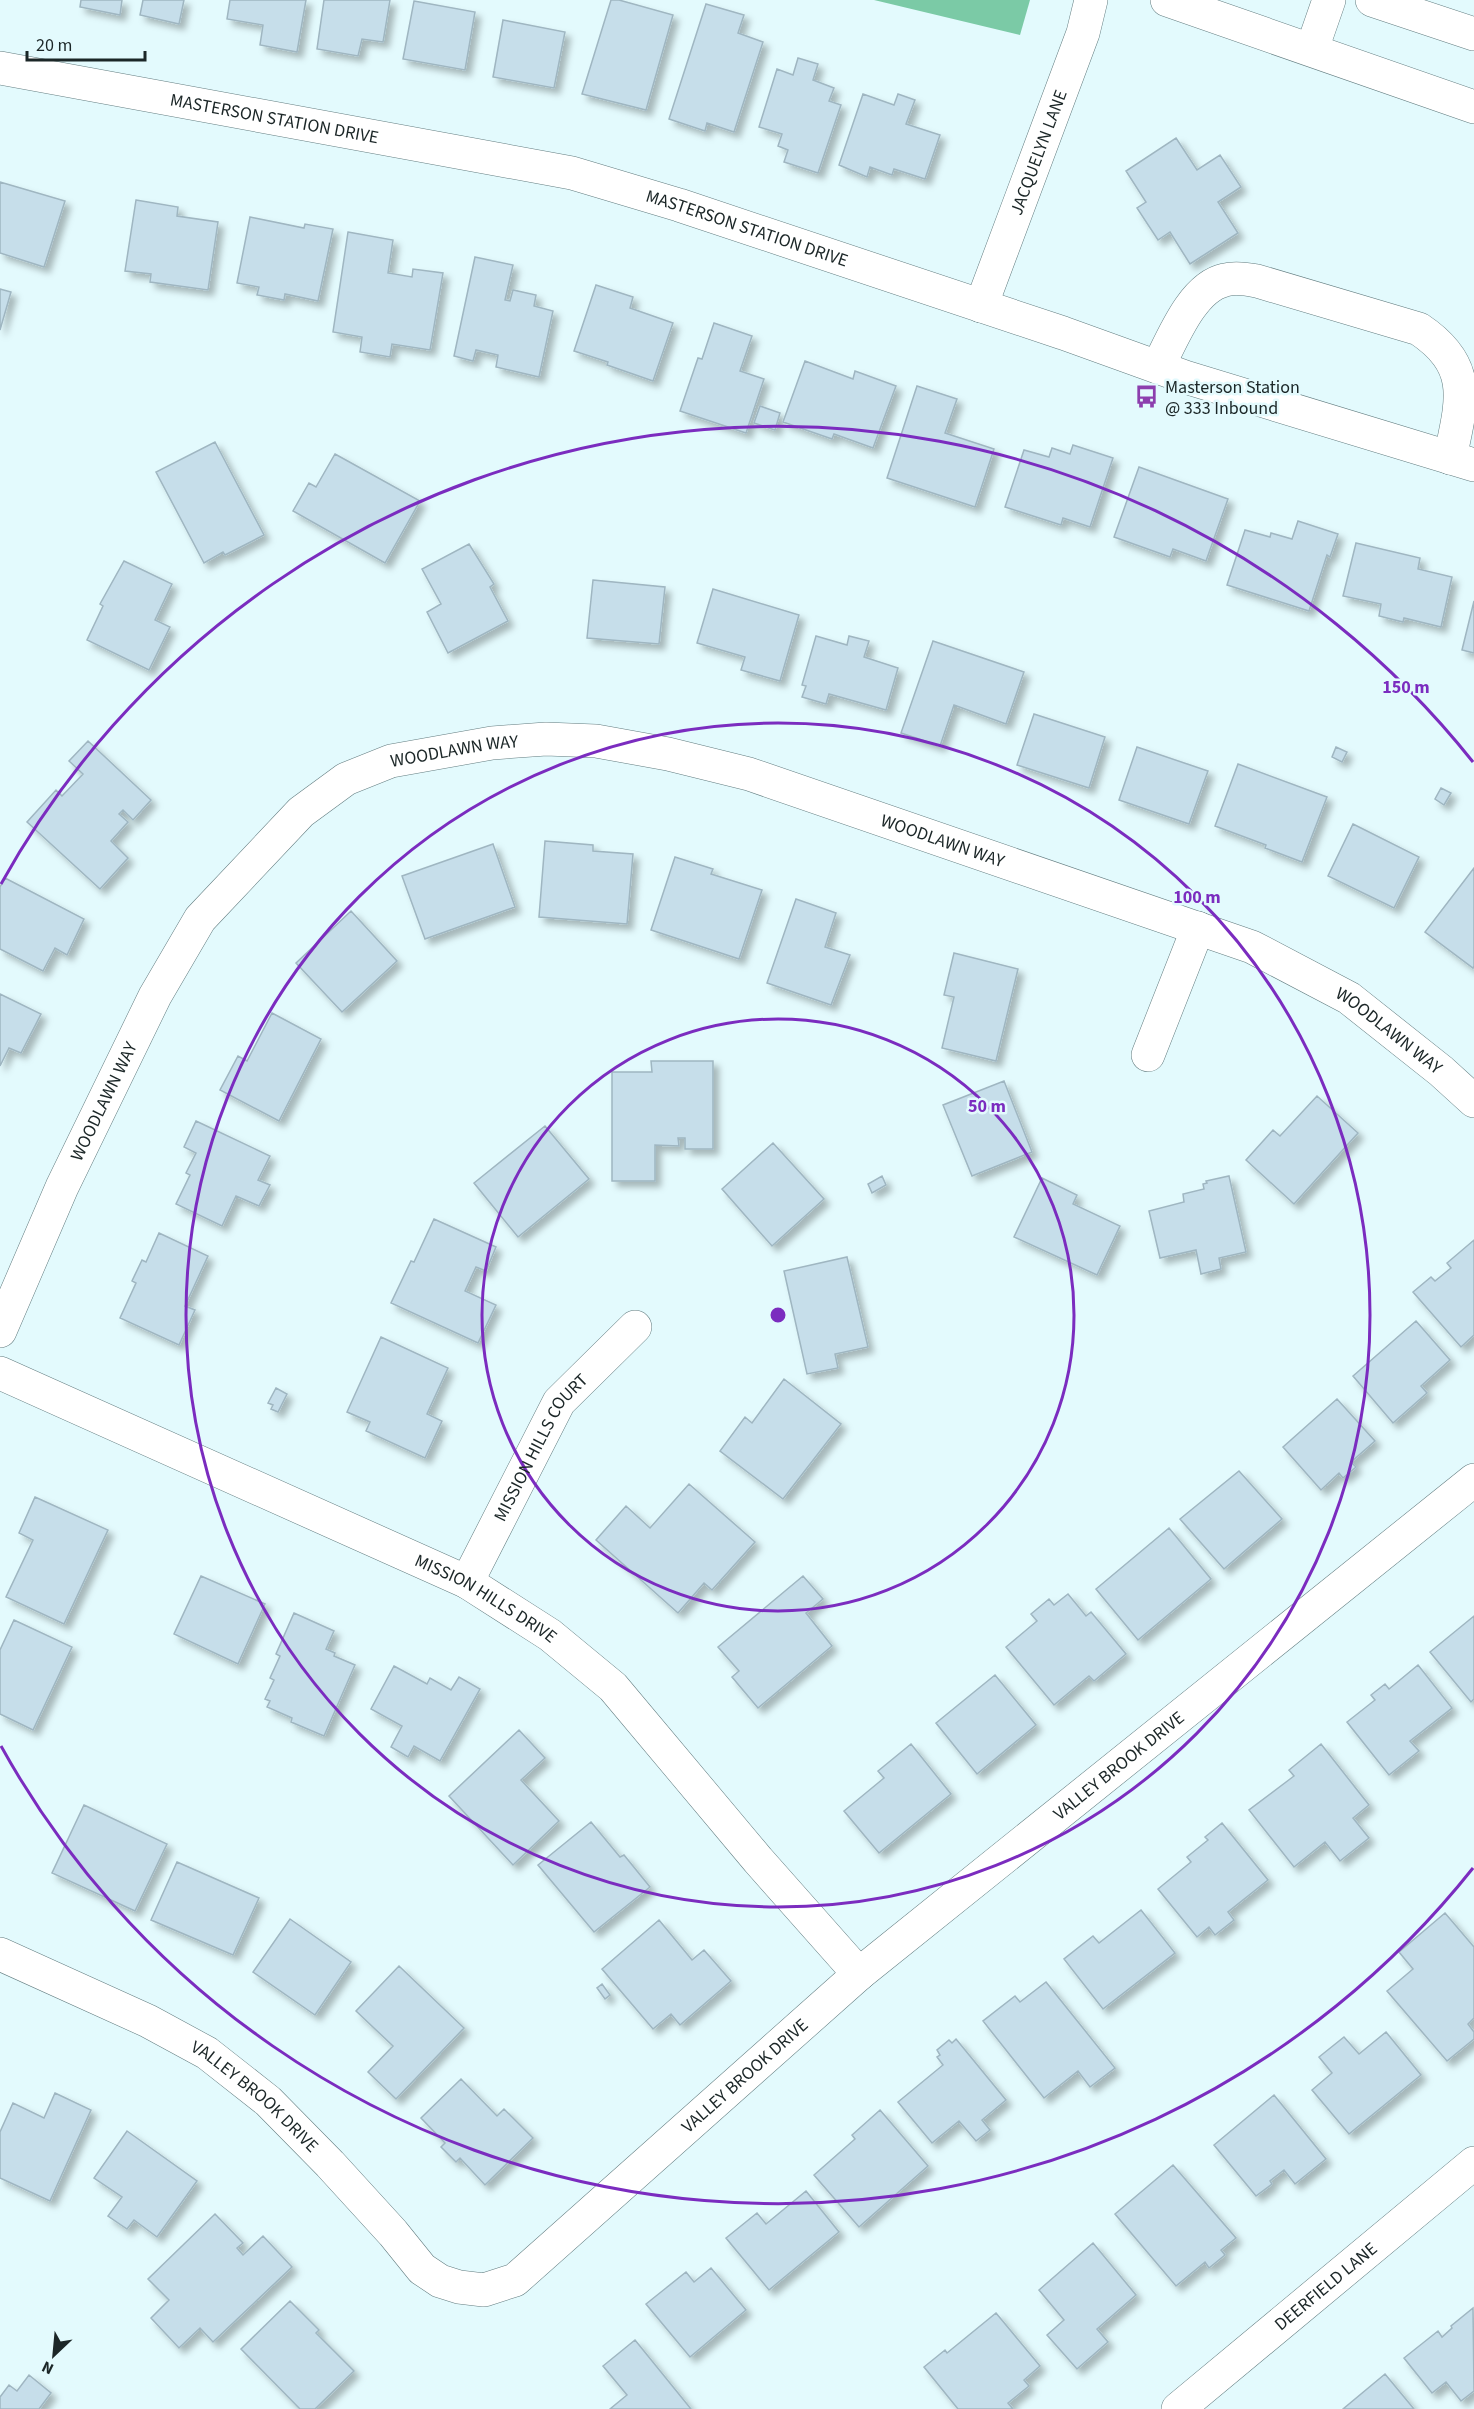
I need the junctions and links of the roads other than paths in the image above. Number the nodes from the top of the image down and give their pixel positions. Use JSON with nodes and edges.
{"nodes":[{"id":1,"x":1091,"y":0,"type":"edge"},
{"id":2,"x":1167,"y":0,"type":"edge"},
{"id":3,"x":1329,"y":0,"type":"edge"},
{"id":4,"x":1372,"y":0,"type":"edge"},
{"id":5,"x":1474,"y":34,"type":"edge"},
{"id":6,"x":1311,"y":49,"type":"junction"},
{"id":7,"x":0,"y":68,"type":"edge"},
{"id":8,"x":1474,"y":107,"type":"edge"},
{"id":9,"x":981,"y":306,"type":"junction"},
{"id":10,"x":1158,"y":367,"type":"junction"},
{"id":11,"x":1462,"y":461,"type":"edge"},
{"id":12,"x":1198,"y":928,"type":"junction"},
{"id":13,"x":1149,"y":1055,"type":"dead end"},
{"id":14,"x":1474,"y":1101,"type":"edge"},
{"id":15,"x":635,"y":1327,"type":"dead end"},
{"id":16,"x":0,"y":1331,"type":"edge"},
{"id":17,"x":0,"y":1373,"type":"edge"},
{"id":18,"x":1474,"y":1480,"type":"edge"},
{"id":19,"x":467,"y":1582,"type":"junction"},
{"id":20,"x":0,"y":1953,"type":"edge"},
{"id":21,"x":859,"y":1974,"type":"junction"},
{"id":22,"x":1474,"y":2163,"type":"edge"},
{"id":23,"x":1178,"y":2409,"type":"edge"}],
"edges":[{"from":1,"to":9,"type":"street","name":"JACQUELYN LANE"},
{"from":2,"to":6,"type":"street"},
{"from":3,"to":6,"type":"street"},
{"from":4,"to":5,"type":"street"},
{"from":6,"to":8,"type":"street"},
{"from":7,"to":9,"type":"street","name":"MASTERSON STATION DRIVE"},
{"from":9,"to":10,"type":"street","name":"MASTERSON STATION DRIVE"},
{"from":10,"to":11,"type":"street","name":"MASTERSON STATION DRIVE"},
{"from":10,"to":11,"type":"street"},
{"from":12,"to":13,"type":"street"},
{"from":12,"to":14,"type":"street","name":"WOODLAWN WAY"},
{"from":12,"to":16,"type":"street","name":"WOODLAWN WAY"},
{"from":15,"to":19,"type":"street","name":"MISSION HILLS COURT"},
{"from":17,"to":19,"type":"street","name":"MISSION HILLS DRIVE"},
{"from":18,"to":21,"type":"street","name":"VALLEY BROOK DRIVE"},
{"from":19,"to":21,"type":"street","name":"MISSION HILLS DRIVE"},
{"from":20,"to":21,"type":"street","name":"VALLEY BROOK DRIVE"},
{"from":22,"to":23,"type":"street","name":"DEERFIELD LANE"}]}
